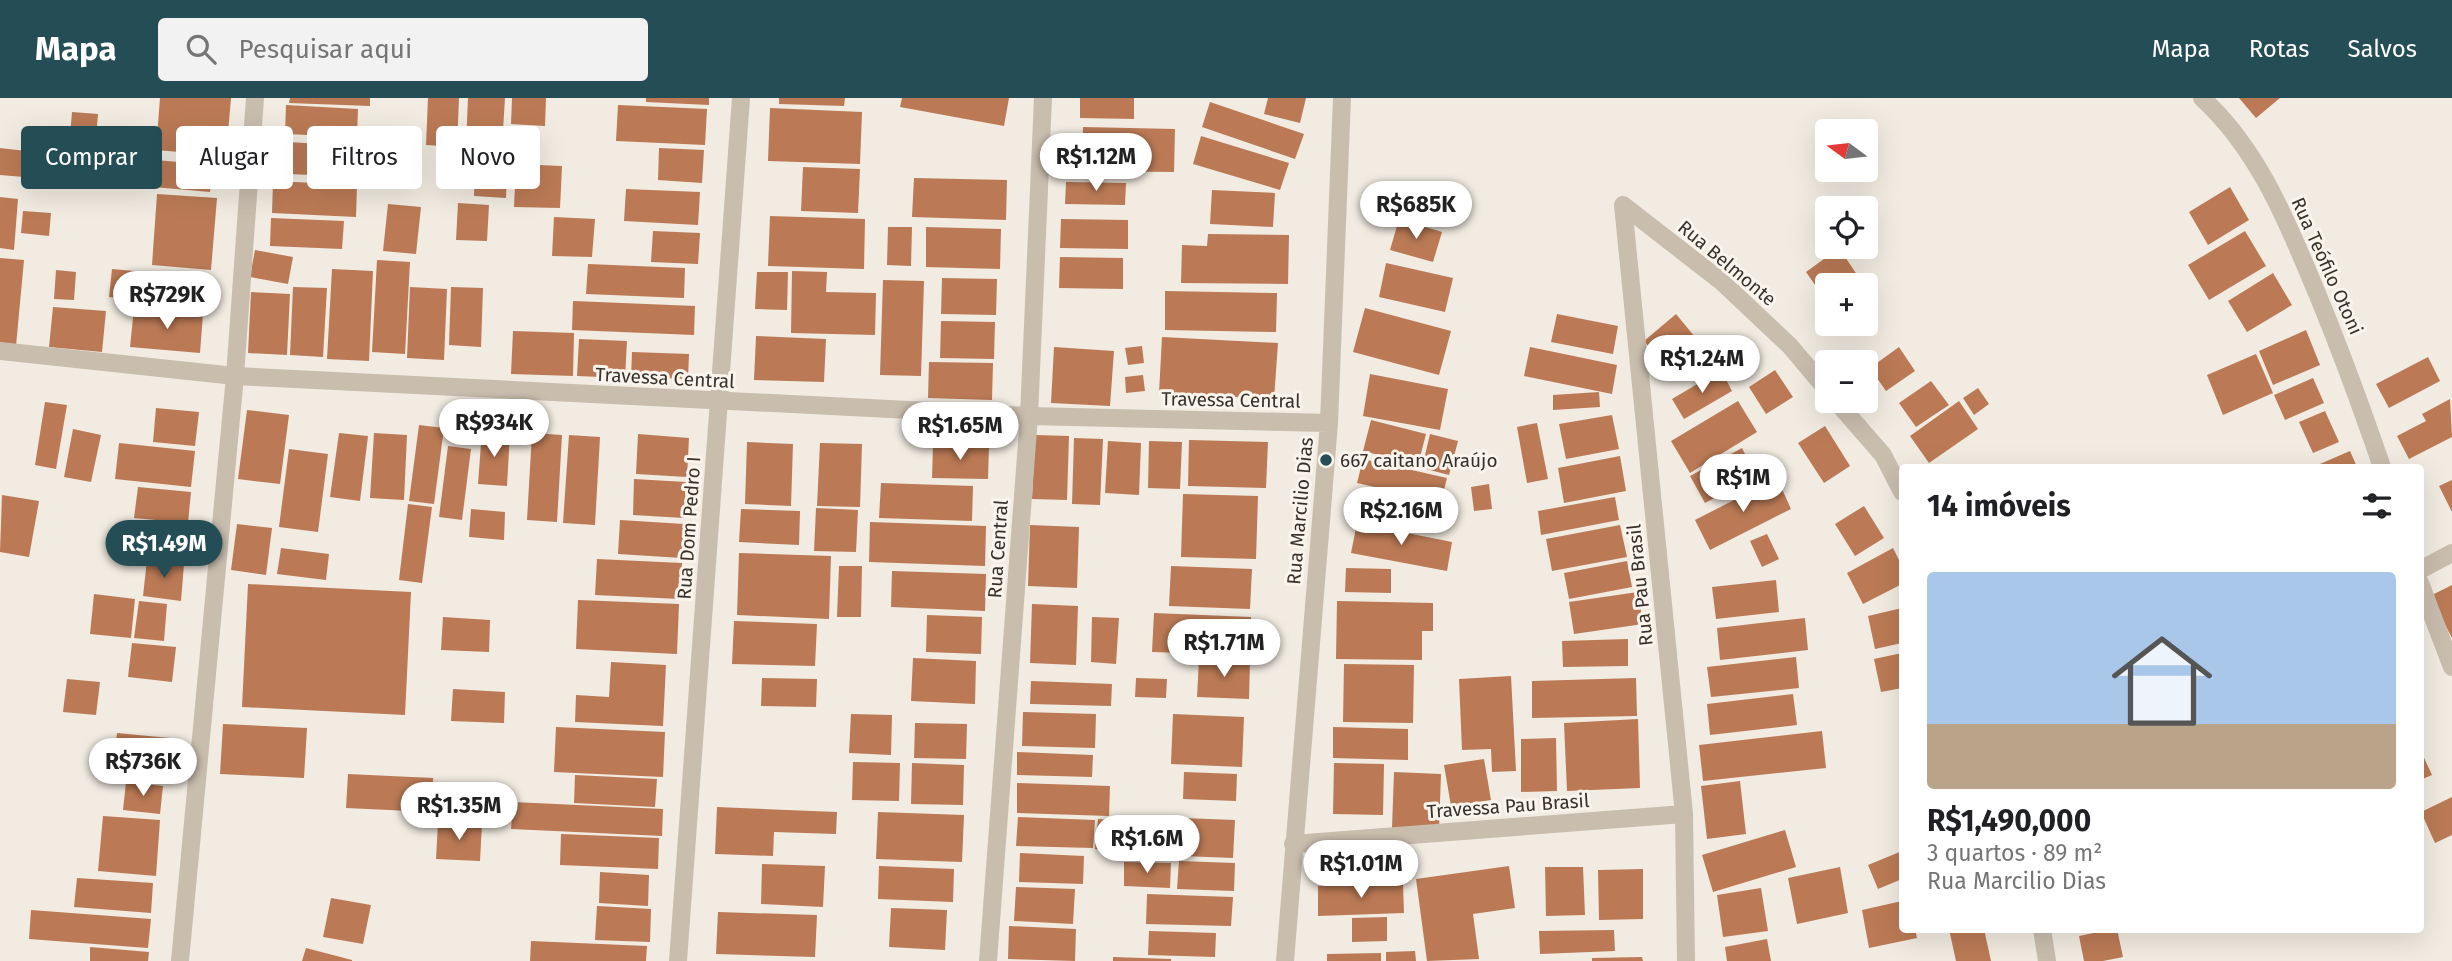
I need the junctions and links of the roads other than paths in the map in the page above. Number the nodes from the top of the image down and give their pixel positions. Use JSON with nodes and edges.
{"nodes":[{"id":1,"x":255,"y":98,"type":"edge"},
{"id":2,"x":741,"y":98,"type":"edge"},
{"id":3,"x":1044,"y":98,"type":"edge"},
{"id":4,"x":1342,"y":98,"type":"edge"},
{"id":5,"x":2202,"y":98,"type":"edge"},
{"id":6,"x":1623,"y":205,"type":"joint"},
{"id":7,"x":0,"y":351,"type":"edge"},
{"id":8,"x":235,"y":376,"type":"junction"},
{"id":9,"x":1815,"y":376,"type":"edge"},
{"id":10,"x":719,"y":402,"type":"junction"},
{"id":11,"x":1846,"y":413,"type":"edge"},
{"id":12,"x":1029,"y":416,"type":"junction"},
{"id":13,"x":1329,"y":424,"type":"junction"},
{"id":14,"x":2381,"y":464,"type":"edge"},
{"id":15,"x":1899,"y":486,"type":"edge"},
{"id":16,"x":2452,"y":553,"type":"edge"},
{"id":17,"x":2424,"y":568,"type":"edge"},
{"id":18,"x":2424,"y":594,"type":"edge"},
{"id":19,"x":2452,"y":667,"type":"edge"},
{"id":20,"x":1684,"y":814,"type":"junction"},
{"id":21,"x":1293,"y":844,"type":"junction"},
{"id":22,"x":2043,"y":933,"type":"edge"},
{"id":23,"x":180,"y":961,"type":"edge"},
{"id":24,"x":678,"y":961,"type":"edge"},
{"id":25,"x":988,"y":961,"type":"edge"},
{"id":26,"x":1284,"y":961,"type":"edge"},
{"id":27,"x":1686,"y":961,"type":"edge"},
{"id":28,"x":2047,"y":961,"type":"edge"}],
"edges":[{"from":1,"to":8,"type":"street"},
{"from":2,"to":10,"type":"street","name":"Rua Dom Pedro I"},
{"from":3,"to":12,"type":"street","name":"Rua Central"},
{"from":4,"to":13,"type":"street","name":"Rua Marcilio Dias"},
{"from":5,"to":14,"type":"street","name":"Rua Teófilo Otoni"},
{"from":6,"to":9,"type":"street","name":"Rua Belmonte"},
{"from":6,"to":20,"type":"street","name":"Rua Pau Brasil"},
{"from":7,"to":8,"type":"street","name":"Travessa Central"},
{"from":8,"to":10,"type":"street","name":"Travessa Central"},
{"from":8,"to":23,"type":"street"},
{"from":10,"to":12,"type":"street","name":"Travessa Central"},
{"from":10,"to":24,"type":"street","name":"Rua Dom Pedro I"},
{"from":11,"to":15,"type":"street"},
{"from":12,"to":13,"type":"street","name":"Travessa Central"},
{"from":12,"to":25,"type":"street","name":"Rua Central"},
{"from":13,"to":21,"type":"street","name":"Rua Marcilio Dias"},
{"from":16,"to":17,"type":"street"},
{"from":18,"to":19,"type":"street"},
{"from":20,"to":21,"type":"street","name":"Travessa Pau Brasil"},
{"from":20,"to":27,"type":"street","name":"Rua Pau Brasil"},
{"from":21,"to":26,"type":"street","name":"Rua Marcilio Dias"},
{"from":22,"to":28,"type":"street"}]}
